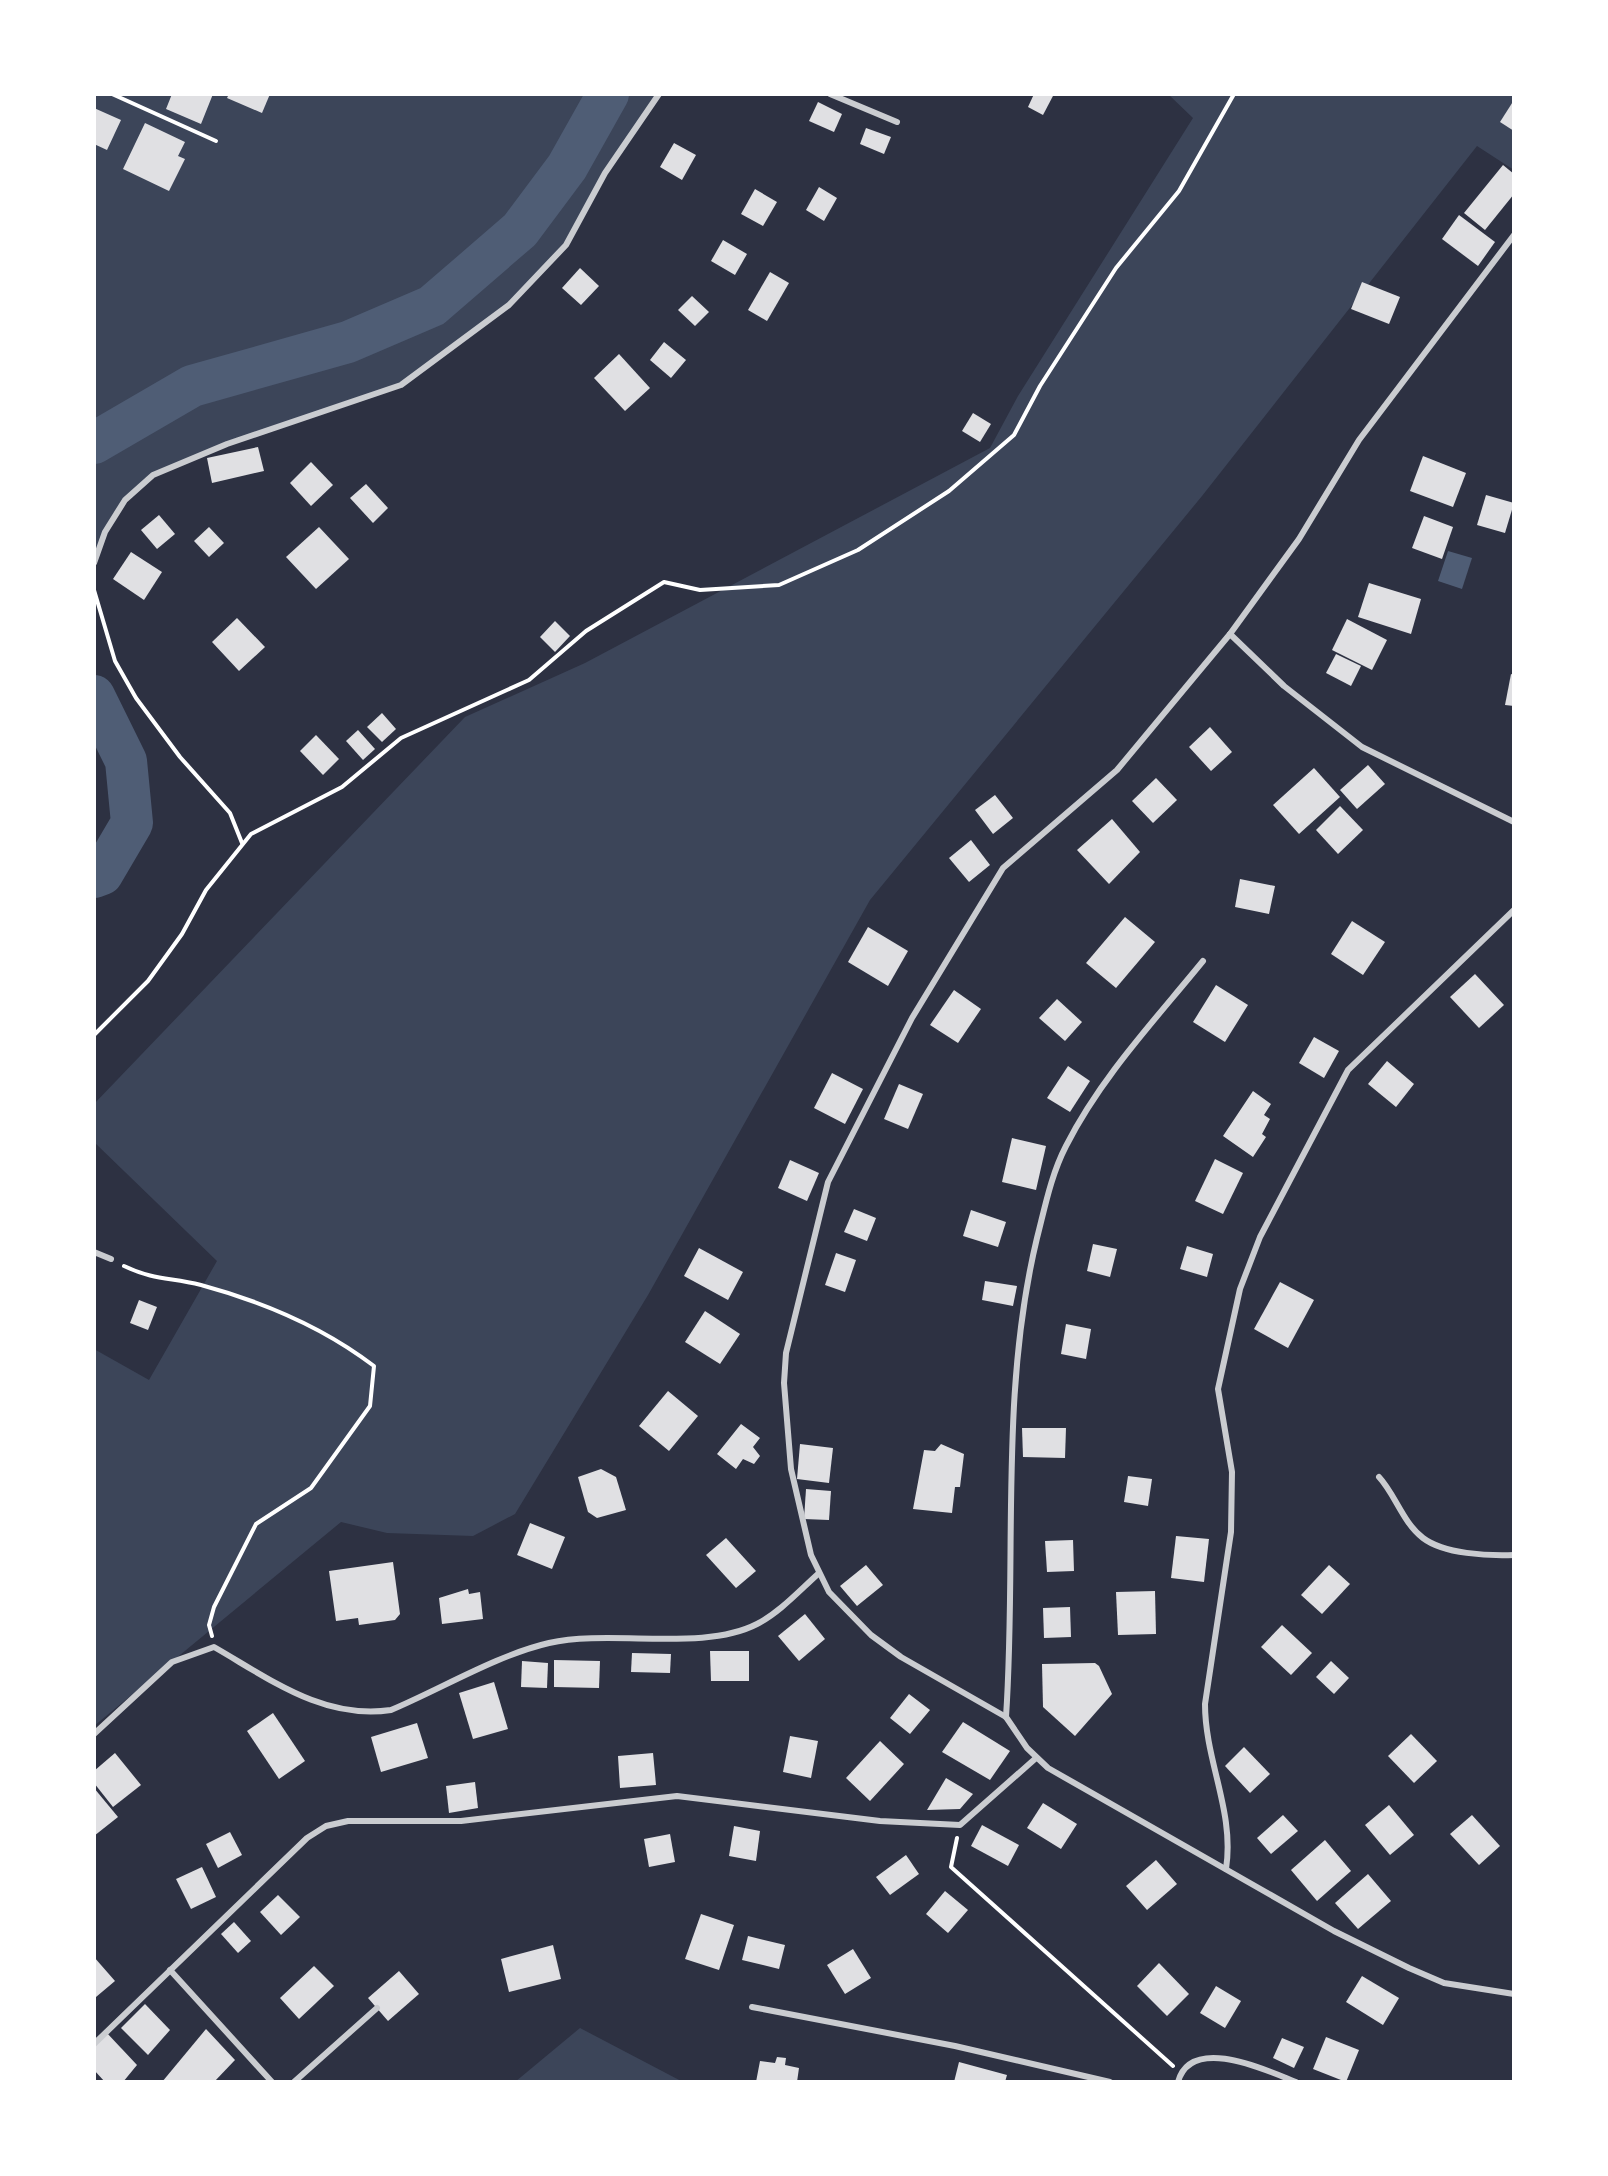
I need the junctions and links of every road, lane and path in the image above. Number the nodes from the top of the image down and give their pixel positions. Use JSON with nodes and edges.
{"nodes":[{"id":1,"x":112,"y":94,"type":"edge"},
{"id":2,"x":659,"y":94,"type":"edge"},
{"id":3,"x":830,"y":94,"type":"edge"},
{"id":4,"x":1234,"y":94,"type":"edge"},
{"id":5,"x":897,"y":122,"type":"dead end"},
{"id":6,"x":216,"y":141,"type":"dead end"},
{"id":7,"x":1514,"y":235,"type":"edge"},
{"id":8,"x":94,"y":563,"type":"edge"},
{"id":9,"x":94,"y":590,"type":"edge"},
{"id":10,"x":1230,"y":634,"type":"junction"},
{"id":11,"x":1514,"y":822,"type":"edge"},
{"id":12,"x":243,"y":844,"type":"junction"},
{"id":13,"x":1514,"y":910,"type":"edge"},
{"id":14,"x":1203,"y":961,"type":"dead end"},
{"id":15,"x":94,"y":1035,"type":"edge"},
{"id":16,"x":94,"y":1252,"type":"edge"},
{"id":17,"x":111,"y":1259,"type":"joint"},
{"id":18,"x":1379,"y":1477,"type":"dead end"},
{"id":19,"x":1514,"y":1555,"type":"edge"},
{"id":20,"x":818,"y":1574,"type":"junction"},
{"id":21,"x":214,"y":1647,"type":"junction"},
{"id":22,"x":1006,"y":1717,"type":"junction"},
{"id":23,"x":94,"y":1734,"type":"edge"},
{"id":24,"x":1036,"y":1758,"type":"junction"},
{"id":25,"x":960,"y":1825,"type":"junction"},
{"id":26,"x":1226,"y":1869,"type":"junction"},
{"id":27,"x":170,"y":1970,"type":"junction"},
{"id":28,"x":1514,"y":1994,"type":"edge"},
{"id":29,"x":752,"y":2007,"type":"dead end"},
{"id":30,"x":377,"y":2008,"type":"dead end"},
{"id":31,"x":94,"y":2044,"type":"edge"},
{"id":32,"x":1180,"y":2073,"type":"junction"},
{"id":33,"x":272,"y":2082,"type":"edge"},
{"id":34,"x":294,"y":2082,"type":"edge"},
{"id":35,"x":1110,"y":2082,"type":"edge"},
{"id":36,"x":1178,"y":2082,"type":"edge"},
{"id":37,"x":1296,"y":2082,"type":"edge"}],
"edges":[{"from":1,"to":6,"type":"path"},
{"from":2,"to":8,"type":"lane"},
{"from":3,"to":5,"type":"lane"},
{"from":4,"to":12,"type":"path"},
{"from":7,"to":10,"type":"lane"},
{"from":9,"to":12,"type":"path"},
{"from":10,"to":11,"type":"lane"},
{"from":10,"to":20,"type":"lane"},
{"from":12,"to":15,"type":"path"},
{"from":13,"to":26,"type":"lane"},
{"from":14,"to":22,"type":"lane"},
{"from":16,"to":17,"type":"lane"},
{"from":17,"to":21,"type":"path"},
{"from":18,"to":19,"type":"lane"},
{"from":20,"to":21,"type":"lane"},
{"from":20,"to":22,"type":"lane"},
{"from":21,"to":23,"type":"lane"},
{"from":22,"to":24,"type":"lane"},
{"from":24,"to":25,"type":"lane"},
{"from":24,"to":26,"type":"lane"},
{"from":25,"to":27,"type":"lane"},
{"from":25,"to":32,"type":"path"},
{"from":26,"to":28,"type":"lane"},
{"from":27,"to":31,"type":"lane"},
{"from":27,"to":33,"type":"lane"},
{"from":29,"to":35,"type":"lane"},
{"from":30,"to":34,"type":"lane"},
{"from":32,"to":36,"type":"lane"},
{"from":32,"to":37,"type":"lane"}]}
